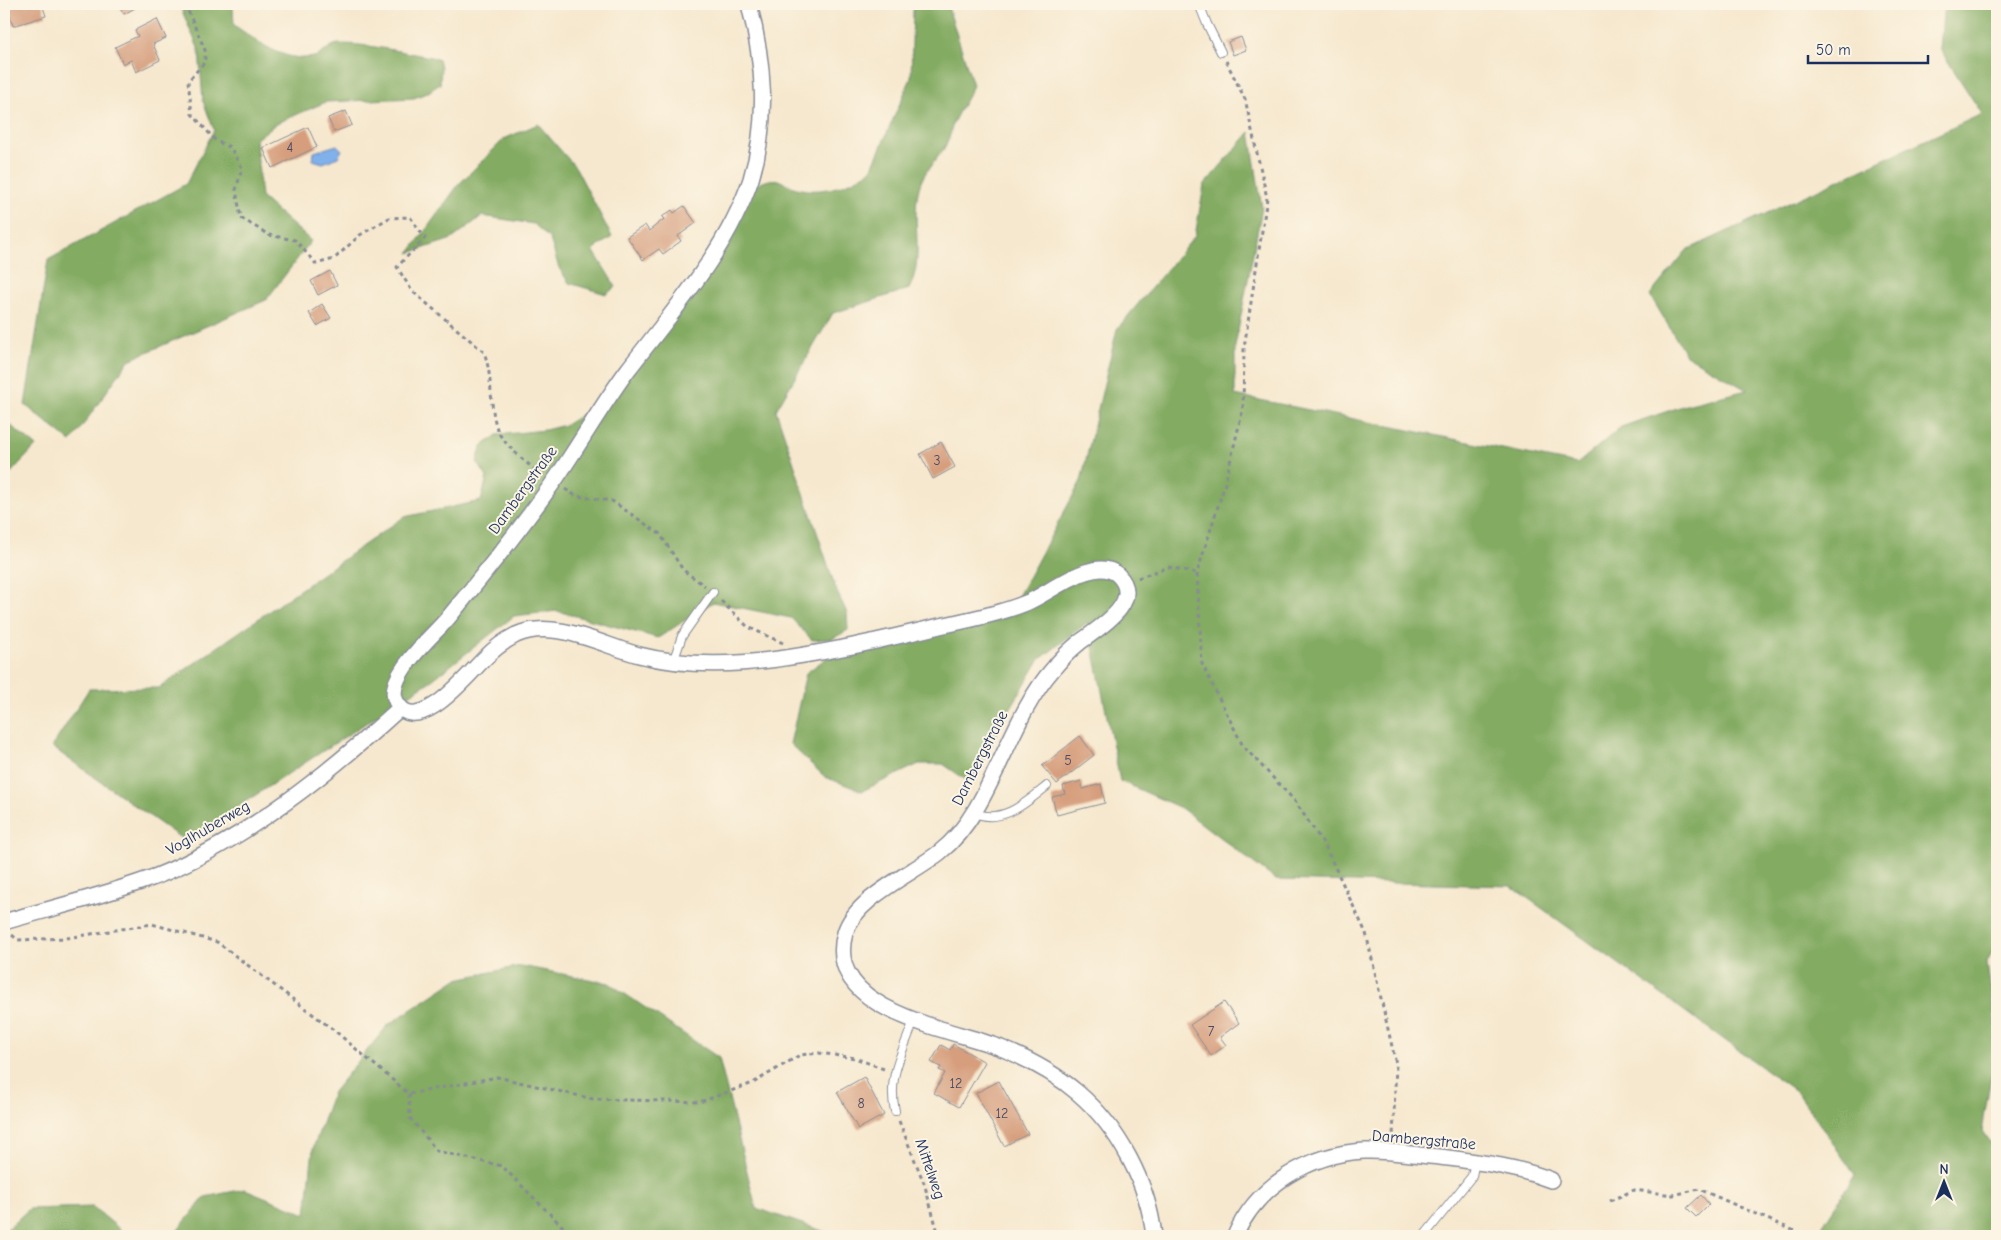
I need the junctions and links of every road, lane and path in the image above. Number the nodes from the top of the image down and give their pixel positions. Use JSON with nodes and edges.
{"nodes":[{"id":1,"x":185,"y":4,"type":"edge"},
{"id":2,"x":749,"y":4,"type":"edge"},
{"id":3,"x":1199,"y":4,"type":"edge"},
{"id":4,"x":1221,"y":52,"type":"joint"},
{"id":5,"x":554,"y":481,"type":"junction"},
{"id":6,"x":1197,"y":573,"type":"junction"},
{"id":7,"x":1124,"y":583,"type":"junction"},
{"id":8,"x":713,"y":592,"type":"junction"},
{"id":9,"x":793,"y":656,"type":"junction"},
{"id":10,"x":673,"y":662,"type":"junction"},
{"id":11,"x":400,"y":708,"type":"junction"},
{"id":12,"x":1048,"y":786,"type":"dead end"},
{"id":13,"x":973,"y":812,"type":"junction"},
{"id":14,"x":7,"y":928,"type":"edge"},
{"id":15,"x":914,"y":1020,"type":"junction"},
{"id":16,"x":894,"y":1072,"type":"junction"},
{"id":17,"x":409,"y":1094,"type":"junction"},
{"id":18,"x":895,"y":1111,"type":"joint"},
{"id":19,"x":1394,"y":1122,"type":"dead end"},
{"id":20,"x":1475,"y":1161,"type":"junction"},
{"id":21,"x":1551,"y":1180,"type":"dead end"},
{"id":22,"x":1610,"y":1201,"type":"dead end"},
{"id":23,"x":572,"y":1236,"type":"edge"},
{"id":24,"x":939,"y":1236,"type":"edge"},
{"id":25,"x":1154,"y":1236,"type":"edge"},
{"id":26,"x":1235,"y":1236,"type":"edge"},
{"id":27,"x":1424,"y":1236,"type":"edge"},
{"id":28,"x":1806,"y":1236,"type":"edge"}],
"edges":[{"from":1,"to":5,"type":"path"},
{"from":2,"to":5,"type":"street","name":"Dambergstraße"},
{"from":3,"to":4,"type":"lane"},
{"from":4,"to":6,"type":"path"},
{"from":5,"to":8,"type":"path"},
{"from":5,"to":11,"type":"street","name":"Dambergstraße"},
{"from":6,"to":7,"type":"path"},
{"from":6,"to":19,"type":"path"},
{"from":7,"to":9,"type":"street"},
{"from":7,"to":13,"type":"street","name":"Dambergstraße"},
{"from":8,"to":9,"type":"path"},
{"from":8,"to":10,"type":"lane"},
{"from":9,"to":10,"type":"street"},
{"from":10,"to":11,"type":"street"},
{"from":11,"to":14,"type":"street","name":"Voglhuberweg"},
{"from":12,"to":13,"type":"lane"},
{"from":13,"to":15,"type":"street","name":"Dambergstraße"},
{"from":14,"to":17,"type":"path"},
{"from":15,"to":16,"type":"lane"},
{"from":15,"to":25,"type":"street","name":"Dambergstraße"},
{"from":16,"to":17,"type":"path"},
{"from":16,"to":18,"type":"lane"},
{"from":17,"to":23,"type":"path"},
{"from":18,"to":24,"type":"path","name":"Mittelweg"},
{"from":20,"to":21,"type":"street","name":"Dambergstraße"},
{"from":20,"to":26,"type":"street","name":"Dambergstraße"},
{"from":20,"to":27,"type":"lane"},
{"from":22,"to":28,"type":"path"}]}
